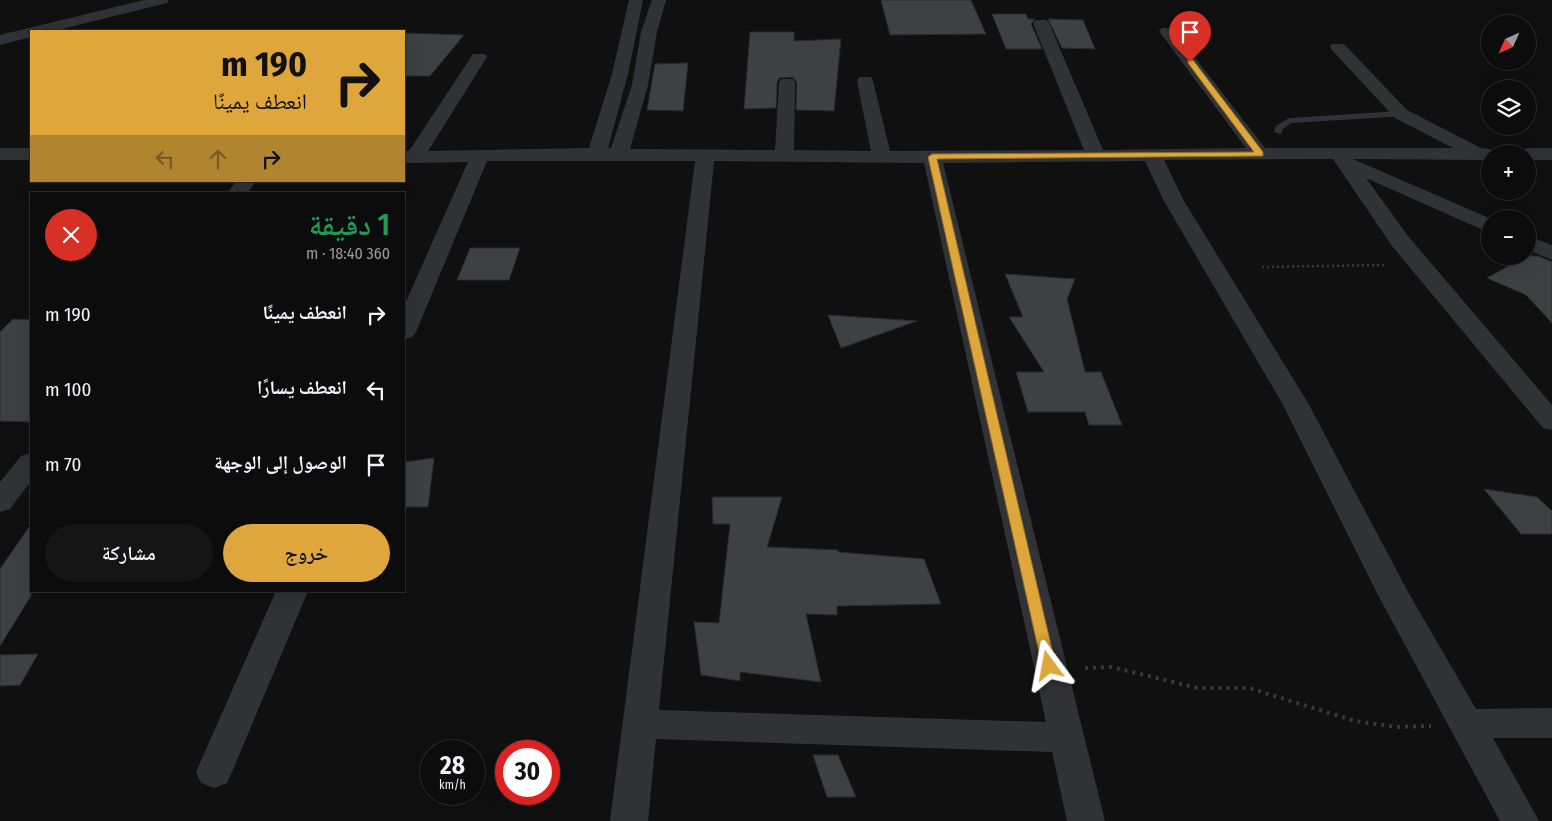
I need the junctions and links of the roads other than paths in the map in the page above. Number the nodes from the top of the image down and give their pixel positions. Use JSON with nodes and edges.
{"nodes":[{"id":1,"x":162,"y":0,"type":"edge"},
{"id":2,"x":636,"y":0,"type":"edge"},
{"id":3,"x":660,"y":0,"type":"edge"},
{"id":4,"x":1041,"y":24,"type":"dead end"},
{"id":5,"x":40,"y":30,"type":"edge"},
{"id":6,"x":1167,"y":31,"type":"dead end"},
{"id":7,"x":30,"y":32,"type":"edge"},
{"id":8,"x":0,"y":40,"type":"edge"},
{"id":9,"x":1338,"y":47,"type":"dead end"},
{"id":10,"x":479,"y":57,"type":"dead end"},
{"id":11,"x":865,"y":81,"type":"dead end"},
{"id":12,"x":788,"y":83,"type":"dead end"},
{"id":13,"x":1401,"y":114,"type":"junction"},
{"id":14,"x":1278,"y":132,"type":"dead end"},
{"id":15,"x":1481,"y":153,"type":"edge"},
{"id":16,"x":0,"y":154,"type":"edge"},
{"id":17,"x":30,"y":154,"type":"edge"},
{"id":18,"x":597,"y":154,"type":"junction"},
{"id":19,"x":620,"y":154,"type":"junction"},
{"id":20,"x":1260,"y":154,"type":"junction"},
{"id":21,"x":1481,"y":154,"type":"edge"},
{"id":22,"x":1536,"y":154,"type":"edge"},
{"id":23,"x":1552,"y":154,"type":"edge"},
{"id":24,"x":1152,"y":155,"type":"junction"},
{"id":25,"x":480,"y":156,"type":"junction"},
{"id":26,"x":705,"y":156,"type":"junction"},
{"id":27,"x":784,"y":156,"type":"junction"},
{"id":28,"x":1096,"y":156,"type":"junction"},
{"id":29,"x":409,"y":157,"type":"edge"},
{"id":30,"x":882,"y":157,"type":"junction"},
{"id":31,"x":932,"y":157,"type":"junction"},
{"id":32,"x":1342,"y":158,"type":"junction"},
{"id":33,"x":1481,"y":222,"type":"edge"},
{"id":34,"x":1536,"y":245,"type":"edge"},
{"id":35,"x":1552,"y":252,"type":"edge"},
{"id":36,"x":405,"y":330,"type":"edge"},
{"id":37,"x":1552,"y":422,"type":"edge"},
{"id":38,"x":30,"y":463,"type":"edge"},
{"id":39,"x":0,"y":502,"type":"edge"},
{"id":40,"x":292,"y":592,"type":"edge"},
{"id":41,"x":1552,"y":723,"type":"edge"},
{"id":42,"x":639,"y":724,"type":"junction"},
{"id":43,"x":1467,"y":724,"type":"junction"},
{"id":44,"x":1066,"y":738,"type":"junction"},
{"id":45,"x":214,"y":772,"type":"dead end"},
{"id":46,"x":629,"y":821,"type":"edge"},
{"id":47,"x":1086,"y":821,"type":"edge"},
{"id":48,"x":1520,"y":821,"type":"edge"}],
"edges":[{"from":1,"to":5,"type":"street"},
{"from":2,"to":18,"type":"street"},
{"from":3,"to":19,"type":"street"},
{"from":4,"to":28,"type":"street"},
{"from":6,"to":20,"type":"street"},
{"from":7,"to":8,"type":"street"},
{"from":9,"to":13,"type":"street"},
{"from":10,"to":29,"type":"street"},
{"from":11,"to":30,"type":"street"},
{"from":12,"to":27,"type":"street"},
{"from":13,"to":14,"type":"lane"},
{"from":13,"to":15,"type":"street"},
{"from":16,"to":17,"type":"street"},
{"from":18,"to":19,"type":"street"},
{"from":18,"to":25,"type":"street"},
{"from":19,"to":26,"type":"street"},
{"from":20,"to":24,"type":"street"},
{"from":20,"to":32,"type":"street"},
{"from":21,"to":32,"type":"street"},
{"from":22,"to":23,"type":"street"},
{"from":24,"to":28,"type":"street"},
{"from":24,"to":43,"type":"street"},
{"from":25,"to":29,"type":"street"},
{"from":25,"to":36,"type":"street"},
{"from":26,"to":27,"type":"street"},
{"from":26,"to":42,"type":"street"},
{"from":27,"to":30,"type":"street"},
{"from":28,"to":31,"type":"street"},
{"from":30,"to":31,"type":"street"},
{"from":31,"to":44,"type":"street"},
{"from":32,"to":33,"type":"street"},
{"from":32,"to":37,"type":"street"},
{"from":34,"to":35,"type":"street"},
{"from":38,"to":39,"type":"street"},
{"from":40,"to":45,"type":"street"},
{"from":41,"to":43,"type":"street"},
{"from":42,"to":44,"type":"street"},
{"from":42,"to":46,"type":"street"},
{"from":43,"to":48,"type":"street"},
{"from":44,"to":47,"type":"street"}]}
